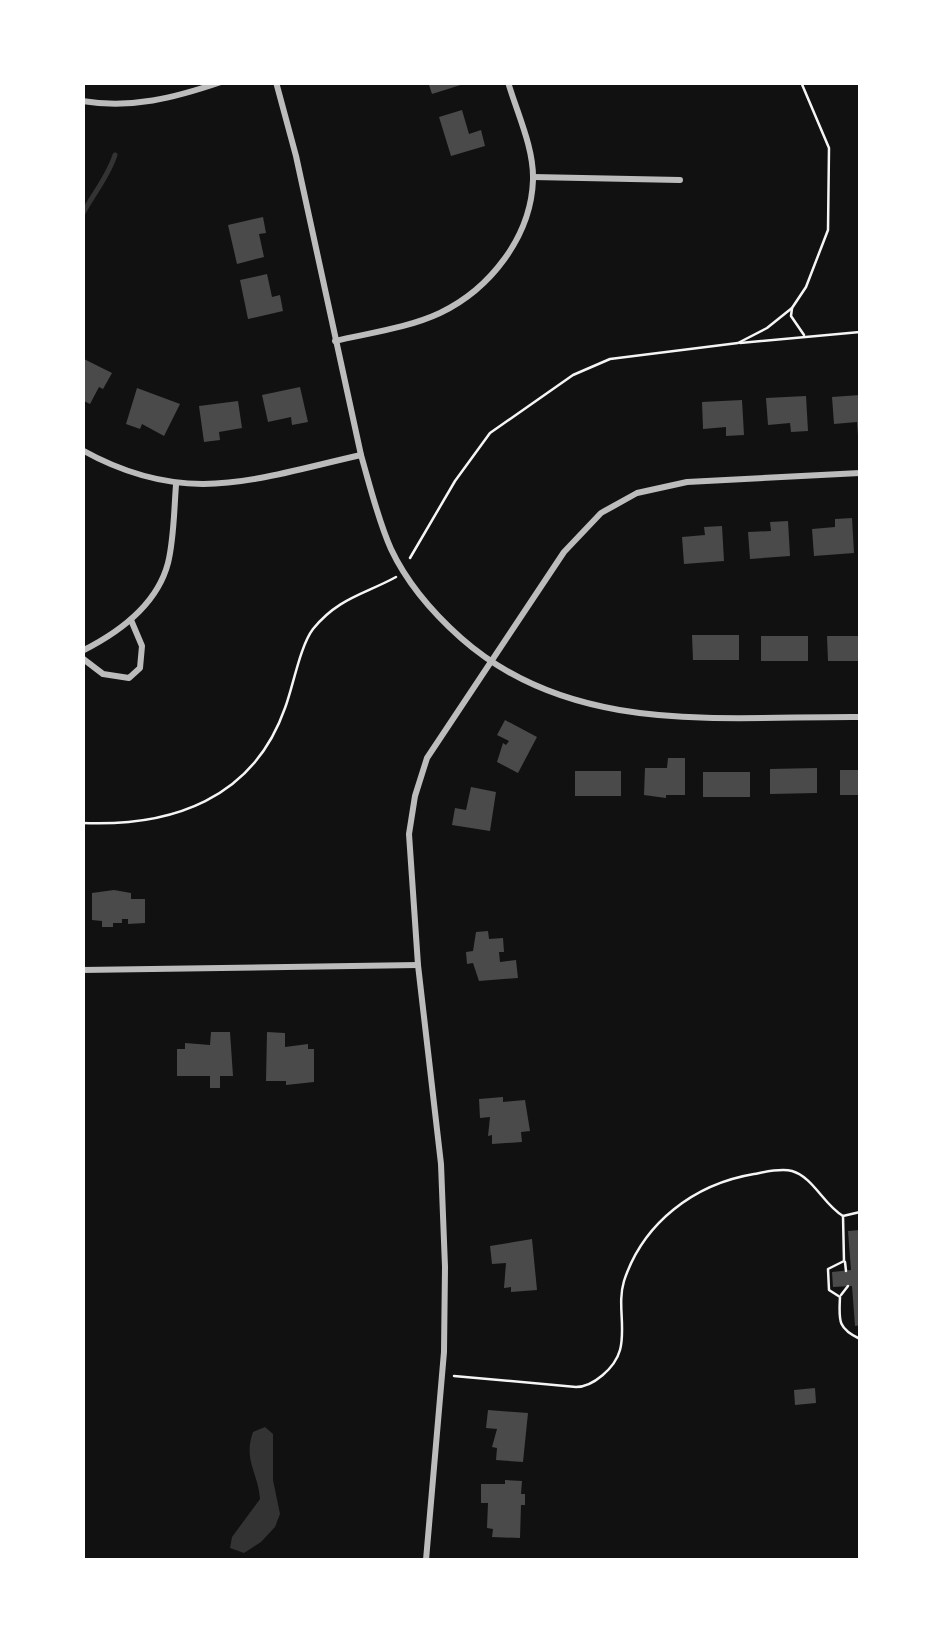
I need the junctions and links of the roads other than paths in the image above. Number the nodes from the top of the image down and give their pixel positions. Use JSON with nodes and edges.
{"nodes":[{"id":1,"x":221,"y":82,"type":"edge"},
{"id":2,"x":276,"y":82,"type":"edge"},
{"id":3,"x":508,"y":82,"type":"edge"},
{"id":4,"x":82,"y":102,"type":"edge"},
{"id":5,"x":533,"y":177,"type":"junction"},
{"id":6,"x":680,"y":180,"type":"dead end"},
{"id":7,"x":335,"y":341,"type":"junction"},
{"id":8,"x":82,"y":450,"type":"edge"},
{"id":9,"x":361,"y":455,"type":"junction"},
{"id":10,"x":860,"y":473,"type":"edge"},
{"id":11,"x":176,"y":485,"type":"junction"},
{"id":12,"x":131,"y":620,"type":"junction"},
{"id":13,"x":82,"y":655,"type":"edge"},
{"id":14,"x":490,"y":663,"type":"junction"},
{"id":15,"x":860,"y":717,"type":"edge"},
{"id":16,"x":418,"y":966,"type":"junction"},
{"id":17,"x":82,"y":970,"type":"edge"},
{"id":18,"x":426,"y":1560,"type":"edge"}],
"edges":[{"from":1,"to":4,"type":"street"},
{"from":2,"to":7,"type":"street"},
{"from":3,"to":5,"type":"street"},
{"from":5,"to":6,"type":"street"},
{"from":5,"to":7,"type":"street"},
{"from":7,"to":9,"type":"street"},
{"from":8,"to":11,"type":"street"},
{"from":9,"to":11,"type":"street"},
{"from":9,"to":14,"type":"street"},
{"from":10,"to":14,"type":"street"},
{"from":11,"to":12,"type":"street"},
{"from":12,"to":13,"type":"street"},
{"from":12,"to":13,"type":"street"},
{"from":14,"to":15,"type":"street"},
{"from":14,"to":16,"type":"street"},
{"from":16,"to":17,"type":"street"},
{"from":16,"to":18,"type":"street"}]}
